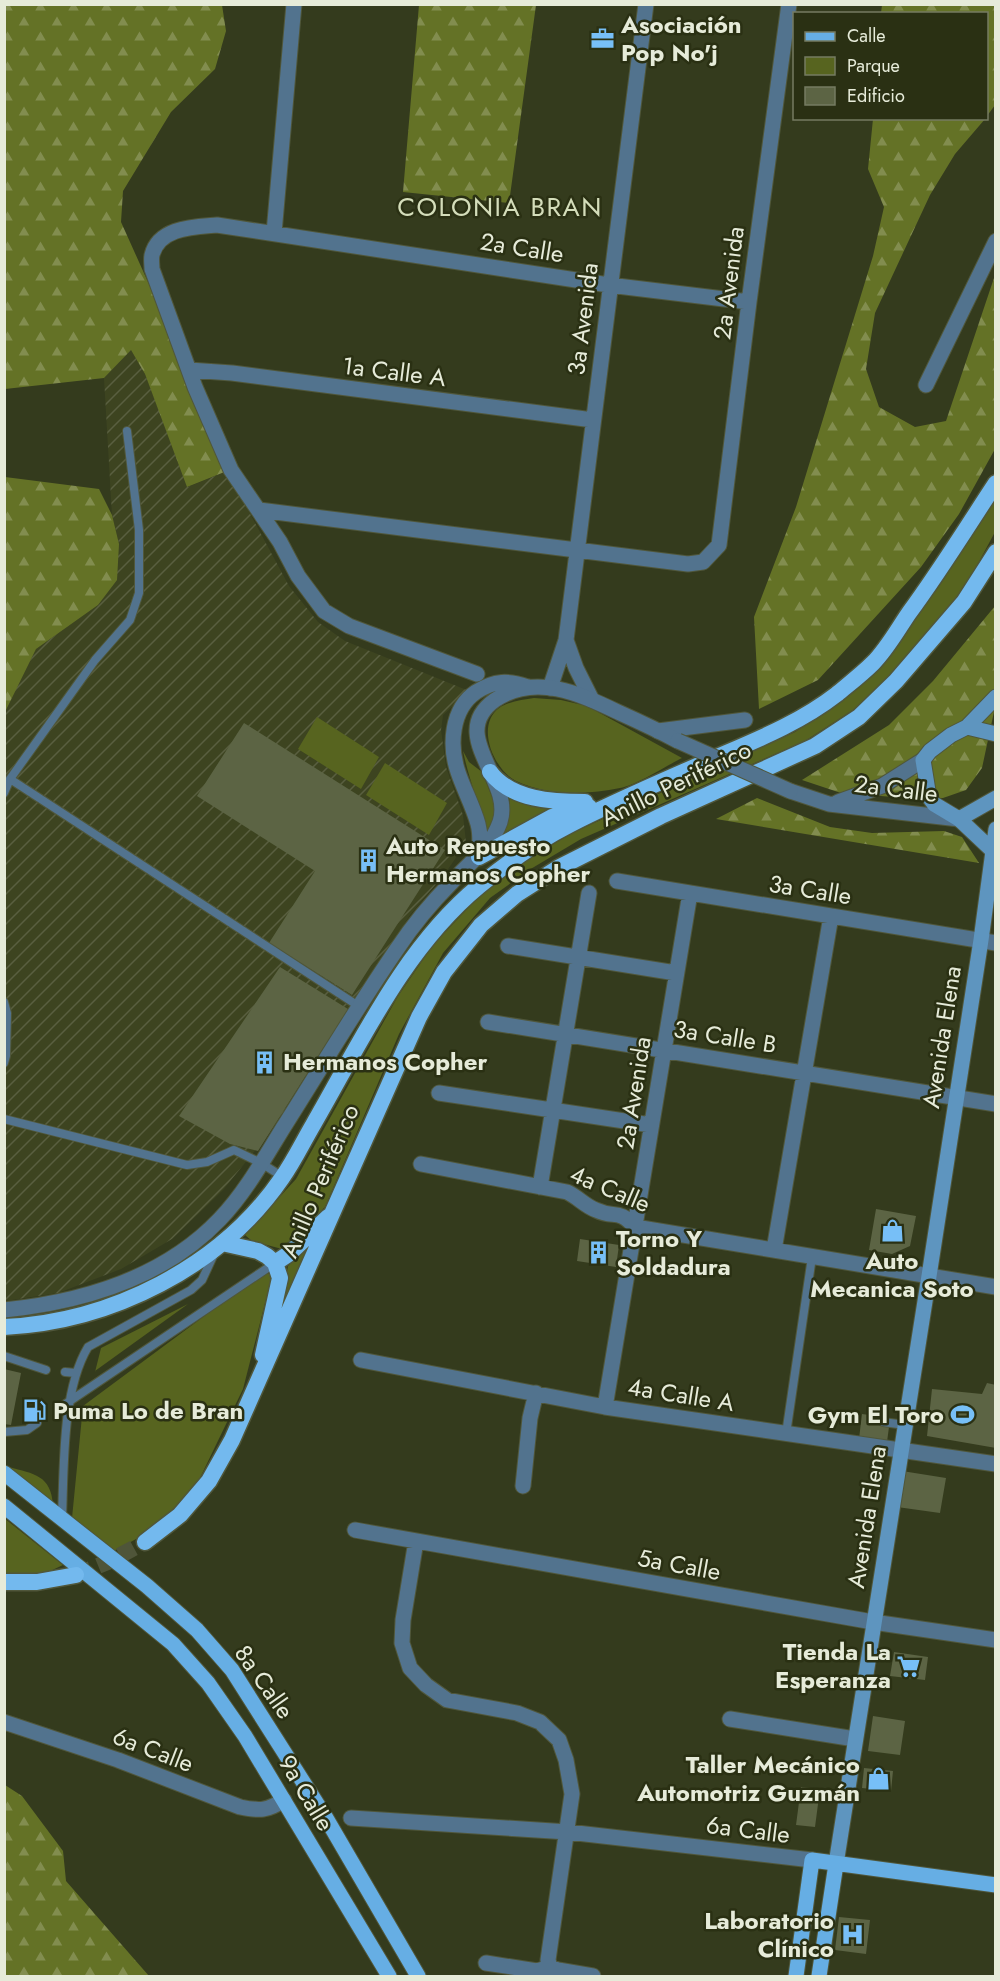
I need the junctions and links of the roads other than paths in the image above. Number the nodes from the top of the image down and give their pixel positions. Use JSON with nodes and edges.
{"nodes":[{"id":1,"x":294,"y":4,"type":"edge"},
{"id":2,"x":646,"y":4,"type":"edge"},
{"id":3,"x":789,"y":4,"type":"edge"},
{"id":4,"x":274,"y":233,"type":"junction"},
{"id":5,"x":996,"y":241,"type":"edge"},
{"id":6,"x":609,"y":285,"type":"junction"},
{"id":7,"x":749,"y":302,"type":"junction"},
{"id":8,"x":189,"y":370,"type":"junction"},
{"id":9,"x":926,"y":385,"type":"dead end"},
{"id":10,"x":594,"y":420,"type":"junction"},
{"id":11,"x":127,"y":431,"type":"dead end"},
{"id":12,"x":996,"y":483,"type":"edge"},
{"id":13,"x":259,"y":510,"type":"junction"},
{"id":14,"x":577,"y":552,"type":"junction"},
{"id":15,"x":996,"y":552,"type":"edge"},
{"id":16,"x":566,"y":640,"type":"junction"},
{"id":17,"x":477,"y":674,"type":"dead end"},
{"id":18,"x":528,"y":687,"type":"junction"},
{"id":19,"x":550,"y":688,"type":"junction"},
{"id":20,"x":996,"y":697,"type":"edge"},
{"id":21,"x":592,"y":700,"type":"junction"},
{"id":22,"x":746,"y":720,"type":"dead end"},
{"id":23,"x":967,"y":726,"type":"junction"},
{"id":24,"x":658,"y":731,"type":"junction"},
{"id":25,"x":996,"y":734,"type":"edge"},
{"id":26,"x":923,"y":760,"type":"junction"},
{"id":27,"x":490,"y":772,"type":"junction"},
{"id":28,"x":10,"y":779,"type":"junction"},
{"id":29,"x":4,"y":793,"type":"edge"},
{"id":30,"x":996,"y":798,"type":"edge"},
{"id":31,"x":625,"y":799,"type":"junction"},
{"id":32,"x":829,"y":804,"type":"junction"},
{"id":33,"x":959,"y":819,"type":"junction"},
{"id":34,"x":996,"y":829,"type":"edge"},
{"id":35,"x":993,"y":851,"type":"junction"},
{"id":36,"x":479,"y":857,"type":"junction"},
{"id":37,"x":617,"y":881,"type":"dead end"},
{"id":38,"x":589,"y":893,"type":"dead end"},
{"id":39,"x":690,"y":893,"type":"junction"},
{"id":40,"x":831,"y":916,"type":"junction"},
{"id":41,"x":988,"y":941,"type":"edge"},
{"id":42,"x":508,"y":946,"type":"dead end"},
{"id":43,"x":578,"y":957,"type":"junction"},
{"id":44,"x":676,"y":974,"type":"junction"},
{"id":45,"x":4,"y":1002,"type":"edge"},
{"id":46,"x":360,"y":1007,"type":"junction"},
{"id":47,"x":488,"y":1022,"type":"dead end"},
{"id":48,"x":565,"y":1034,"type":"junction"},
{"id":49,"x":664,"y":1050,"type":"junction"},
{"id":50,"x":4,"y":1063,"type":"edge"},
{"id":51,"x":804,"y":1073,"type":"junction"},
{"id":52,"x":439,"y":1093,"type":"dead end"},
{"id":53,"x":955,"y":1098,"type":"junction"},
{"id":54,"x":996,"y":1104,"type":"edge"},
{"id":55,"x":552,"y":1111,"type":"junction"},
{"id":56,"x":4,"y":1119,"type":"edge"},
{"id":57,"x":651,"y":1125,"type":"junction"},
{"id":58,"x":261,"y":1163,"type":"junction"},
{"id":59,"x":421,"y":1164,"type":"dead end"},
{"id":60,"x":283,"y":1177,"type":"junction"},
{"id":61,"x":540,"y":1187,"type":"junction"},
{"id":62,"x":332,"y":1213,"type":"junction"},
{"id":63,"x":635,"y":1227,"type":"junction"},
{"id":64,"x":220,"y":1244,"type":"junction"},
{"id":65,"x":774,"y":1250,"type":"junction"},
{"id":66,"x":812,"y":1257,"type":"junction"},
{"id":67,"x":274,"y":1263,"type":"junction"},
{"id":68,"x":929,"y":1276,"type":"junction"},
{"id":69,"x":996,"y":1287,"type":"edge"},
{"id":70,"x":4,"y":1310,"type":"edge"},
{"id":71,"x":4,"y":1327,"type":"edge"},
{"id":72,"x":4,"y":1356,"type":"edge"},
{"id":73,"x":361,"y":1360,"type":"dead end"},
{"id":74,"x":46,"y":1370,"type":"dead end"},
{"id":75,"x":65,"y":1372,"type":"dead end"},
{"id":76,"x":76,"y":1373,"type":"junction"},
{"id":77,"x":256,"y":1388,"type":"junction"},
{"id":78,"x":536,"y":1393,"type":"junction"},
{"id":79,"x":71,"y":1400,"type":"junction"},
{"id":80,"x":605,"y":1407,"type":"junction"},
{"id":81,"x":58,"y":1409,"type":"dead end"},
{"id":82,"x":883,"y":1422,"type":"dead end"},
{"id":83,"x":37,"y":1423,"type":"dead end"},
{"id":84,"x":905,"y":1425,"type":"junction"},
{"id":85,"x":4,"y":1432,"type":"edge"},
{"id":86,"x":786,"y":1434,"type":"junction"},
{"id":87,"x":901,"y":1452,"type":"junction"},
{"id":88,"x":996,"y":1464,"type":"edge"},
{"id":89,"x":4,"y":1473,"type":"edge"},
{"id":90,"x":523,"y":1486,"type":"dead end"},
{"id":91,"x":4,"y":1506,"type":"edge"},
{"id":92,"x":62,"y":1519,"type":"junction"},
{"id":93,"x":355,"y":1530,"type":"dead end"},
{"id":94,"x":416,"y":1541,"type":"junction"},
{"id":95,"x":145,"y":1542,"type":"tunnel mouth"},
{"id":96,"x":75,"y":1575,"type":"tunnel mouth"},
{"id":97,"x":4,"y":1582,"type":"edge"},
{"id":98,"x":873,"y":1622,"type":"junction"},
{"id":99,"x":996,"y":1640,"type":"edge"},
{"id":100,"x":730,"y":1719,"type":"dead end"},
{"id":101,"x":4,"y":1722,"type":"edge"},
{"id":102,"x":855,"y":1739,"type":"junction"},
{"id":103,"x":284,"y":1800,"type":"junction"},
{"id":104,"x":351,"y":1818,"type":"dead end"},
{"id":105,"x":568,"y":1832,"type":"junction"},
{"id":106,"x":812,"y":1860,"type":"junction"},
{"id":107,"x":836,"y":1864,"type":"junction"},
{"id":108,"x":996,"y":1885,"type":"edge"},
{"id":109,"x":486,"y":1963,"type":"dead end"},
{"id":110,"x":550,"y":1967,"type":"junction"},
{"id":111,"x":389,"y":1977,"type":"edge"},
{"id":112,"x":418,"y":1977,"type":"edge"},
{"id":113,"x":593,"y":1977,"type":"edge"},
{"id":114,"x":796,"y":1977,"type":"edge"},
{"id":115,"x":819,"y":1977,"type":"edge"}],
"edges":[{"from":1,"to":4,"type":"street"},
{"from":2,"to":6,"type":"street","name":"3a Avenida"},
{"from":3,"to":7,"type":"street","name":"2a Avenida"},
{"from":4,"to":6,"type":"street","name":"2a Calle"},
{"from":4,"to":8,"type":"street","name":"2a Calle"},
{"from":5,"to":9,"type":"street"},
{"from":6,"to":7,"type":"street","name":"2a Calle"},
{"from":6,"to":10,"type":"street","name":"3a Avenida"},
{"from":7,"to":14,"type":"street","name":"2a Avenida"},
{"from":8,"to":10,"type":"street","name":"1a Calle A"},
{"from":8,"to":13,"type":"street"},
{"from":10,"to":14,"type":"street","name":"3a Avenida"},
{"from":11,"to":28,"type":"lane"},
{"from":12,"to":31,"type":"highway","name":"Anillo Periférico"},
{"from":13,"to":14,"type":"street"},
{"from":13,"to":17,"type":"street"},
{"from":14,"to":16,"type":"street","name":"3a Avenida"},
{"from":15,"to":62,"type":"highway","name":"Anillo Periférico"},
{"from":16,"to":19,"type":"street","name":"3a Avenida"},
{"from":16,"to":21,"type":"street","name":"3a Avenida"},
{"from":18,"to":19,"type":"street","name":"2a Calle"},
{"from":18,"to":27,"type":"street","name":"2a Calle"},
{"from":18,"to":36,"type":"street","name":"2a Calle"},
{"from":19,"to":21,"type":"street","name":"2a Calle"},
{"from":20,"to":23,"type":"main road"},
{"from":21,"to":24,"type":"street","name":"2a Calle"},
{"from":22,"to":24,"type":"street"},
{"from":23,"to":25,"type":"main road"},
{"from":23,"to":26,"type":"main road"},
{"from":24,"to":32,"type":"street","name":"2a Calle","bridge":true},
{"from":26,"to":32,"type":"street","name":"2a Calle"},
{"from":26,"to":33,"type":"main road"},
{"from":27,"to":31,"type":"highway"},
{"from":27,"to":36,"type":"street","name":"2a Calle"},
{"from":28,"to":29,"type":"lane"},
{"from":28,"to":46,"type":"lane"},
{"from":30,"to":33,"type":"main road"},
{"from":31,"to":36,"type":"highway"},
{"from":31,"to":60,"type":"highway","name":"Anillo Periférico"},
{"from":32,"to":33,"type":"street","name":"2a Calle"},
{"from":33,"to":35,"type":"main road"},
{"from":34,"to":35,"type":"main road","name":"Avenida Elena"},
{"from":35,"to":41,"type":"main road","name":"Avenida Elena"},
{"from":36,"to":46,"type":"street","name":"Anillo Periférico"},
{"from":37,"to":39,"type":"street","name":"3a Calle"},
{"from":38,"to":43,"type":"street"},
{"from":39,"to":40,"type":"street","name":"3a Calle"},
{"from":39,"to":44,"type":"street","name":"2a Avenida"},
{"from":40,"to":41,"type":"street","name":"3a Calle"},
{"from":40,"to":51,"type":"street"},
{"from":41,"to":53,"type":"main road","name":"Avenida Elena"},
{"from":42,"to":43,"type":"street"},
{"from":43,"to":44,"type":"street"},
{"from":43,"to":48,"type":"street"},
{"from":44,"to":49,"type":"street","name":"2a Avenida"},
{"from":45,"to":50,"type":"lane"},
{"from":46,"to":58,"type":"street","name":"Anillo Periférico"},
{"from":47,"to":48,"type":"street","name":"3a Calle B"},
{"from":48,"to":49,"type":"street","name":"3a Calle B"},
{"from":48,"to":55,"type":"street"},
{"from":49,"to":51,"type":"street","name":"3a Calle B"},
{"from":49,"to":57,"type":"street","name":"2a Avenida"},
{"from":51,"to":53,"type":"street","name":"3a Calle B"},
{"from":51,"to":65,"type":"street"},
{"from":52,"to":55,"type":"street"},
{"from":53,"to":54,"type":"street","name":"3a Calle B"},
{"from":53,"to":68,"type":"main road","name":"Avenida Elena"},
{"from":55,"to":57,"type":"street"},
{"from":55,"to":61,"type":"street"},
{"from":56,"to":58,"type":"lane"},
{"from":57,"to":63,"type":"street","name":"2a Avenida"},
{"from":58,"to":60,"type":"lane"},
{"from":58,"to":70,"type":"street","name":"Anillo Periférico"},
{"from":59,"to":61,"type":"street","name":"4a Calle"},
{"from":60,"to":64,"type":"highway","name":"Anillo Periférico"},
{"from":61,"to":63,"type":"street","name":"4a Calle"},
{"from":62,"to":67,"type":"highway"},
{"from":62,"to":77,"type":"highway","name":"Anillo Periférico"},
{"from":63,"to":65,"type":"street","name":"4a Calle"},
{"from":63,"to":80,"type":"street","name":"2a Avenida"},
{"from":64,"to":67,"type":"highway"},
{"from":64,"to":71,"type":"highway","name":"Anillo Periférico"},
{"from":64,"to":76,"type":"lane"},
{"from":65,"to":66,"type":"street","name":"4a Calle"},
{"from":66,"to":68,"type":"street","name":"4a Calle"},
{"from":66,"to":86,"type":"lane"},
{"from":67,"to":77,"type":"highway"},
{"from":67,"to":79,"type":"lane"},
{"from":68,"to":69,"type":"street","name":"4a Calle"},
{"from":68,"to":84,"type":"main road","name":"Avenida Elena"},
{"from":72,"to":74,"type":"lane"},
{"from":73,"to":78,"type":"street","name":"4a Calle A"},
{"from":75,"to":76,"type":"lane"},
{"from":76,"to":79,"type":"lane"},
{"from":77,"to":95,"type":"highway","name":"Anillo Periférico"},
{"from":78,"to":80,"type":"street","name":"4a Calle A"},
{"from":78,"to":90,"type":"street"},
{"from":79,"to":81,"type":"lane"},
{"from":79,"to":92,"type":"lane"},
{"from":80,"to":86,"type":"street","name":"4a Calle A"},
{"from":82,"to":84,"type":"lane"},
{"from":83,"to":85,"type":"lane"},
{"from":84,"to":87,"type":"main road","name":"Avenida Elena"},
{"from":86,"to":87,"type":"street","name":"4a Calle A"},
{"from":87,"to":88,"type":"street","name":"4a Calle A"},
{"from":87,"to":98,"type":"main road","name":"Avenida Elena"},
{"from":89,"to":92,"type":"main road","name":"8a Calle"},
{"from":91,"to":103,"type":"main road","name":"9a Calle"},
{"from":92,"to":112,"type":"main road","name":"8a Calle"},
{"from":93,"to":94,"type":"street","name":"5a Calle"},
{"from":94,"to":98,"type":"street","name":"5a Calle"},
{"from":94,"to":105,"type":"street"},
{"from":96,"to":97,"type":"highway"},
{"from":98,"to":99,"type":"street","name":"5a Calle"},
{"from":98,"to":102,"type":"main road","name":"Avenida Elena"},
{"from":100,"to":102,"type":"street"},
{"from":101,"to":103,"type":"street","name":"6a Calle"},
{"from":102,"to":107,"type":"main road","name":"Avenida Elena"},
{"from":103,"to":111,"type":"main road","name":"9a Calle"},
{"from":104,"to":105,"type":"street","name":"6a Calle"},
{"from":105,"to":106,"type":"street","name":"6a Calle"},
{"from":105,"to":110,"type":"street"},
{"from":106,"to":107,"type":"main road","name":"6a Calle"},
{"from":106,"to":114,"type":"main road"},
{"from":107,"to":108,"type":"main road","name":"6a Calle"},
{"from":107,"to":115,"type":"main road","name":"Avenida Elena"},
{"from":109,"to":110,"type":"street"},
{"from":110,"to":113,"type":"street"}]}
